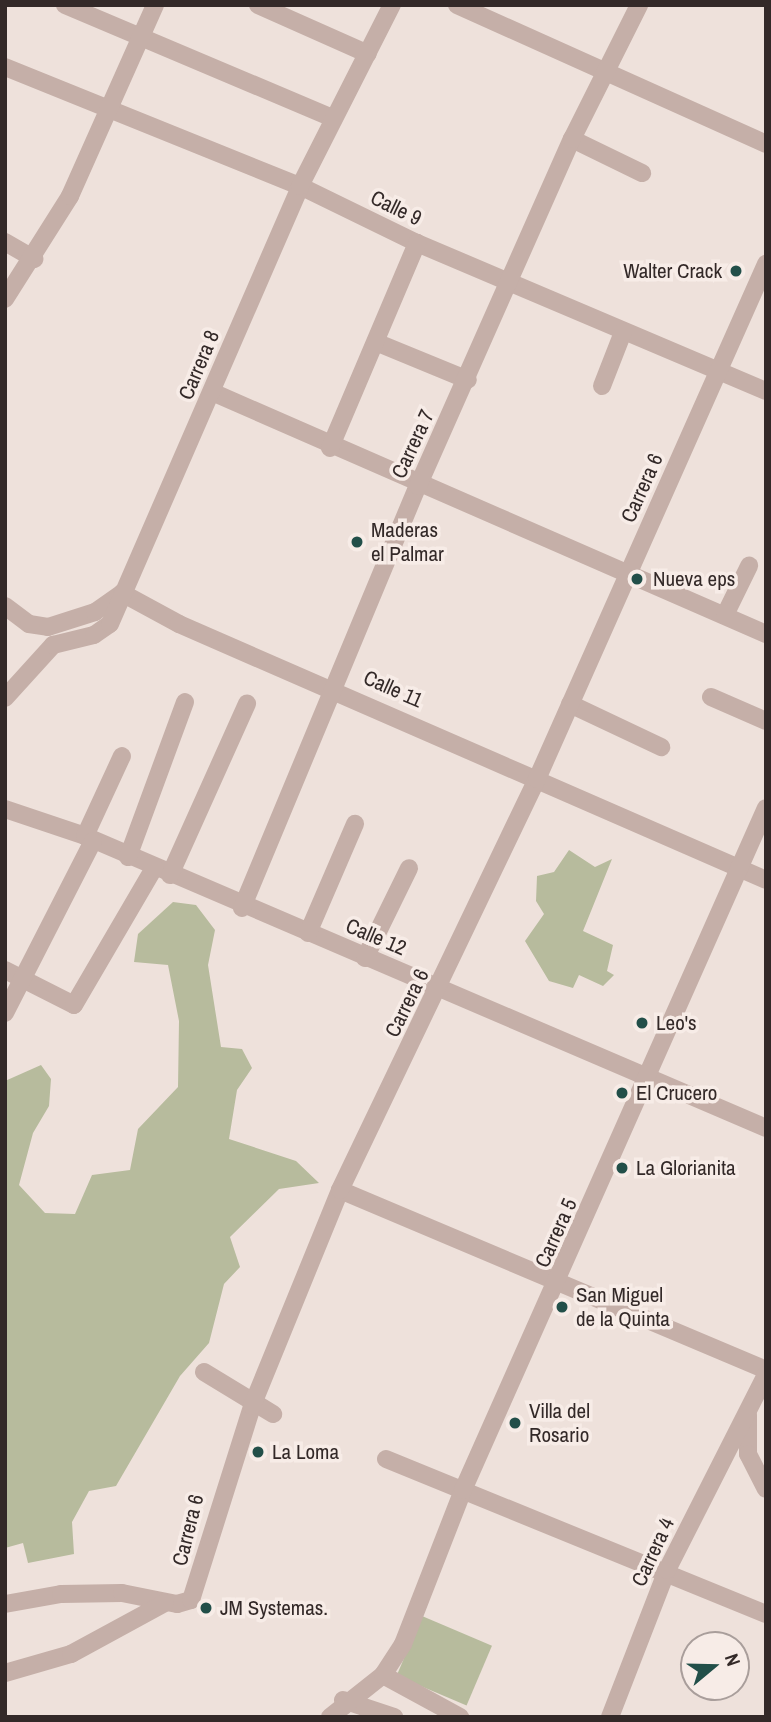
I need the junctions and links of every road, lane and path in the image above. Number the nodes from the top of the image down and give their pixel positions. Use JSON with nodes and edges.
{"nodes":[{"id":1,"x":65,"y":5,"type":"edge"},
{"id":2,"x":155,"y":5,"type":"edge"},
{"id":3,"x":258,"y":5,"type":"edge"},
{"id":4,"x":392,"y":5,"type":"edge"},
{"id":5,"x":457,"y":5,"type":"edge"},
{"id":6,"x":639,"y":5,"type":"edge"},
{"id":7,"x":138,"y":39,"type":"junction"},
{"id":8,"x":368,"y":54,"type":"junction"},
{"id":9,"x":5,"y":67,"type":"edge"},
{"id":10,"x":607,"y":73,"type":"junction"},
{"id":11,"x":108,"y":108,"type":"junction"},
{"id":12,"x":333,"y":118,"type":"junction"},
{"id":13,"x":572,"y":139,"type":"junction"},
{"id":14,"x":766,"y":144,"type":"edge"},
{"id":15,"x":642,"y":173,"type":"dead end"},
{"id":16,"x":300,"y":186,"type":"junction"},
{"id":17,"x":5,"y":242,"type":"edge"},
{"id":18,"x":417,"y":243,"type":"junction"},
{"id":19,"x":35,"y":258,"type":"junction"},
{"id":20,"x":766,"y":264,"type":"edge"},
{"id":21,"x":510,"y":282,"type":"junction"},
{"id":22,"x":5,"y":299,"type":"edge"},
{"id":23,"x":623,"y":332,"type":"junction"},
{"id":24,"x":378,"y":343,"type":"junction"},
{"id":25,"x":719,"y":373,"type":"junction"},
{"id":26,"x":468,"y":380,"type":"junction"},
{"id":27,"x":602,"y":386,"type":"dead end"},
{"id":28,"x":766,"y":391,"type":"edge"},
{"id":29,"x":212,"y":392,"type":"junction"},
{"id":30,"x":330,"y":448,"type":"junction"},
{"id":31,"x":418,"y":486,"type":"junction"},
{"id":32,"x":749,"y":566,"type":"dead end"},
{"id":33,"x":629,"y":572,"type":"junction"},
{"id":34,"x":122,"y":593,"type":"junction"},
{"id":35,"x":5,"y":606,"type":"edge"},
{"id":36,"x":725,"y":615,"type":"junction"},
{"id":37,"x":766,"y":634,"type":"edge"},
{"id":38,"x":333,"y":687,"type":"junction"},
{"id":39,"x":711,"y":697,"type":"dead end"},
{"id":40,"x":5,"y":698,"type":"edge"},
{"id":41,"x":185,"y":702,"type":"dead end"},
{"id":42,"x":247,"y":704,"type":"dead end"},
{"id":43,"x":569,"y":704,"type":"junction"},
{"id":44,"x":766,"y":721,"type":"edge"},
{"id":45,"x":661,"y":747,"type":"dead end"},
{"id":46,"x":122,"y":756,"type":"dead end"},
{"id":47,"x":537,"y":779,"type":"junction"},
{"id":48,"x":766,"y":808,"type":"edge"},
{"id":49,"x":6,"y":810,"type":"edge"},
{"id":50,"x":355,"y":824,"type":"dead end"},
{"id":51,"x":89,"y":839,"type":"junction"},
{"id":52,"x":128,"y":857,"type":"junction"},
{"id":53,"x":738,"y":867,"type":"junction"},
{"id":54,"x":409,"y":868,"type":"dead end"},
{"id":55,"x":162,"y":872,"type":"junction"},
{"id":56,"x":766,"y":880,"type":"edge"},
{"id":57,"x":242,"y":908,"type":"junction"},
{"id":58,"x":308,"y":933,"type":"junction"},
{"id":59,"x":365,"y":958,"type":"junction"},
{"id":60,"x":5,"y":970,"type":"edge"},
{"id":61,"x":23,"y":978,"type":"junction"},
{"id":62,"x":439,"y":989,"type":"junction"},
{"id":63,"x":5,"y":1013,"type":"edge"},
{"id":64,"x":650,"y":1079,"type":"junction"},
{"id":65,"x":766,"y":1128,"type":"edge"},
{"id":66,"x":340,"y":1190,"type":"junction"},
{"id":67,"x":558,"y":1286,"type":"junction"},
{"id":68,"x":204,"y":1371,"type":"dead end"},
{"id":69,"x":766,"y":1372,"type":"edge"},
{"id":70,"x":252,"y":1406,"type":"junction"},
{"id":71,"x":748,"y":1411,"type":"junction"},
{"id":72,"x":273,"y":1415,"type":"dead end"},
{"id":73,"x":386,"y":1459,"type":"dead end"},
{"id":74,"x":766,"y":1489,"type":"edge"},
{"id":75,"x":463,"y":1490,"type":"junction"},
{"id":76,"x":667,"y":1570,"type":"junction"},
{"id":77,"x":164,"y":1603,"type":"junction"},
{"id":78,"x":5,"y":1604,"type":"edge"},
{"id":79,"x":766,"y":1614,"type":"edge"},
{"id":80,"x":5,"y":1673,"type":"edge"},
{"id":81,"x":383,"y":1675,"type":"junction"},
{"id":82,"x":343,"y":1700,"type":"junction"},
{"id":83,"x":330,"y":1717,"type":"edge"},
{"id":84,"x":394,"y":1717,"type":"edge"},
{"id":85,"x":460,"y":1717,"type":"edge"},
{"id":86,"x":610,"y":1717,"type":"edge"}],
"edges":[{"from":1,"to":7,"type":"street"},
{"from":2,"to":7,"type":"street"},
{"from":3,"to":8,"type":"street"},
{"from":4,"to":8,"type":"street","name":"Carrera 8"},
{"from":5,"to":10,"type":"street"},
{"from":6,"to":10,"type":"street","name":"Carrera 7"},
{"from":7,"to":11,"type":"street"},
{"from":7,"to":12,"type":"street"},
{"from":8,"to":12,"type":"street","name":"Carrera 8"},
{"from":9,"to":11,"type":"street","name":"Calle 9"},
{"from":10,"to":13,"type":"street","name":"Carrera 7"},
{"from":10,"to":14,"type":"street"},
{"from":11,"to":16,"type":"street","name":"Calle 9"},
{"from":11,"to":19,"type":"street"},
{"from":12,"to":16,"type":"street","name":"Carrera 8"},
{"from":13,"to":15,"type":"street"},
{"from":13,"to":21,"type":"street","name":"Carrera 7"},
{"from":16,"to":18,"type":"street","name":"Calle 9"},
{"from":16,"to":29,"type":"street","name":"Carrera 8"},
{"from":17,"to":19,"type":"street"},
{"from":18,"to":21,"type":"street","name":"Calle 9"},
{"from":18,"to":24,"type":"street"},
{"from":19,"to":22,"type":"street"},
{"from":20,"to":25,"type":"street","name":"Carrera 6"},
{"from":21,"to":23,"type":"street","name":"Calle 9"},
{"from":21,"to":26,"type":"street","name":"Carrera 7"},
{"from":23,"to":25,"type":"street","name":"Calle 9"},
{"from":23,"to":27,"type":"street"},
{"from":24,"to":26,"type":"street"},
{"from":24,"to":30,"type":"street"},
{"from":25,"to":28,"type":"street","name":"Calle 9"},
{"from":25,"to":33,"type":"street","name":"Carrera 6"},
{"from":26,"to":31,"type":"street","name":"Carrera 7"},
{"from":29,"to":30,"type":"street"},
{"from":29,"to":34,"type":"street","name":"Carrera 8"},
{"from":30,"to":31,"type":"street"},
{"from":31,"to":33,"type":"street"},
{"from":31,"to":38,"type":"street","name":"Carrera 7"},
{"from":32,"to":36,"type":"street"},
{"from":33,"to":36,"type":"street"},
{"from":33,"to":43,"type":"street","name":"Carrera 6"},
{"from":34,"to":35,"type":"street"},
{"from":34,"to":38,"type":"street","name":"Calle 11"},
{"from":34,"to":40,"type":"street","name":"Carrera 8"},
{"from":36,"to":37,"type":"street"},
{"from":38,"to":47,"type":"street","name":"Calle 11"},
{"from":38,"to":57,"type":"street","name":"Carrera 7"},
{"from":39,"to":44,"type":"street"},
{"from":41,"to":52,"type":"street"},
{"from":42,"to":55,"type":"street"},
{"from":43,"to":45,"type":"street"},
{"from":43,"to":47,"type":"street","name":"Carrera 6"},
{"from":46,"to":51,"type":"street"},
{"from":47,"to":53,"type":"street","name":"Calle 11"},
{"from":47,"to":62,"type":"street","name":"Carrera 6"},
{"from":48,"to":53,"type":"street","name":"Carrera 5"},
{"from":49,"to":51,"type":"street","name":"Calle 12"},
{"from":50,"to":58,"type":"street"},
{"from":51,"to":52,"type":"street","name":"Calle 12"},
{"from":51,"to":61,"type":"street"},
{"from":52,"to":55,"type":"street","name":"Calle 12"},
{"from":53,"to":56,"type":"street","name":"Calle 11"},
{"from":53,"to":64,"type":"street","name":"Carrera 5"},
{"from":54,"to":59,"type":"street"},
{"from":55,"to":57,"type":"street","name":"Calle 12"},
{"from":55,"to":61,"type":"street"},
{"from":57,"to":58,"type":"street","name":"Calle 12"},
{"from":58,"to":59,"type":"street","name":"Calle 12"},
{"from":59,"to":62,"type":"street","name":"Calle 12"},
{"from":60,"to":61,"type":"street"},
{"from":61,"to":63,"type":"street"},
{"from":62,"to":64,"type":"street","name":"Calle 12"},
{"from":62,"to":66,"type":"street","name":"Carrera 6"},
{"from":64,"to":65,"type":"street","name":"Calle 12"},
{"from":64,"to":67,"type":"street","name":"Carrera 5"},
{"from":66,"to":67,"type":"street"},
{"from":66,"to":70,"type":"street","name":"Carrera 6"},
{"from":67,"to":69,"type":"street"},
{"from":67,"to":75,"type":"street","name":"Carrera 5"},
{"from":68,"to":70,"type":"street"},
{"from":69,"to":71,"type":"street","name":"Carrera 4"},
{"from":70,"to":72,"type":"street"},
{"from":70,"to":77,"type":"street","name":"Carrera 6"},
{"from":71,"to":74,"type":"street","name":"Carrera 4"},
{"from":71,"to":76,"type":"street","name":"Carrera 4"},
{"from":73,"to":75,"type":"street"},
{"from":75,"to":76,"type":"street"},
{"from":75,"to":81,"type":"street","name":"Carrera 5"},
{"from":76,"to":79,"type":"street"},
{"from":76,"to":86,"type":"street","name":"Carrera 4"},
{"from":77,"to":78,"type":"street"},
{"from":77,"to":80,"type":"street"},
{"from":81,"to":82,"type":"street"},
{"from":81,"to":85,"type":"street"},
{"from":82,"to":83,"type":"street"},
{"from":82,"to":84,"type":"street"}]}
